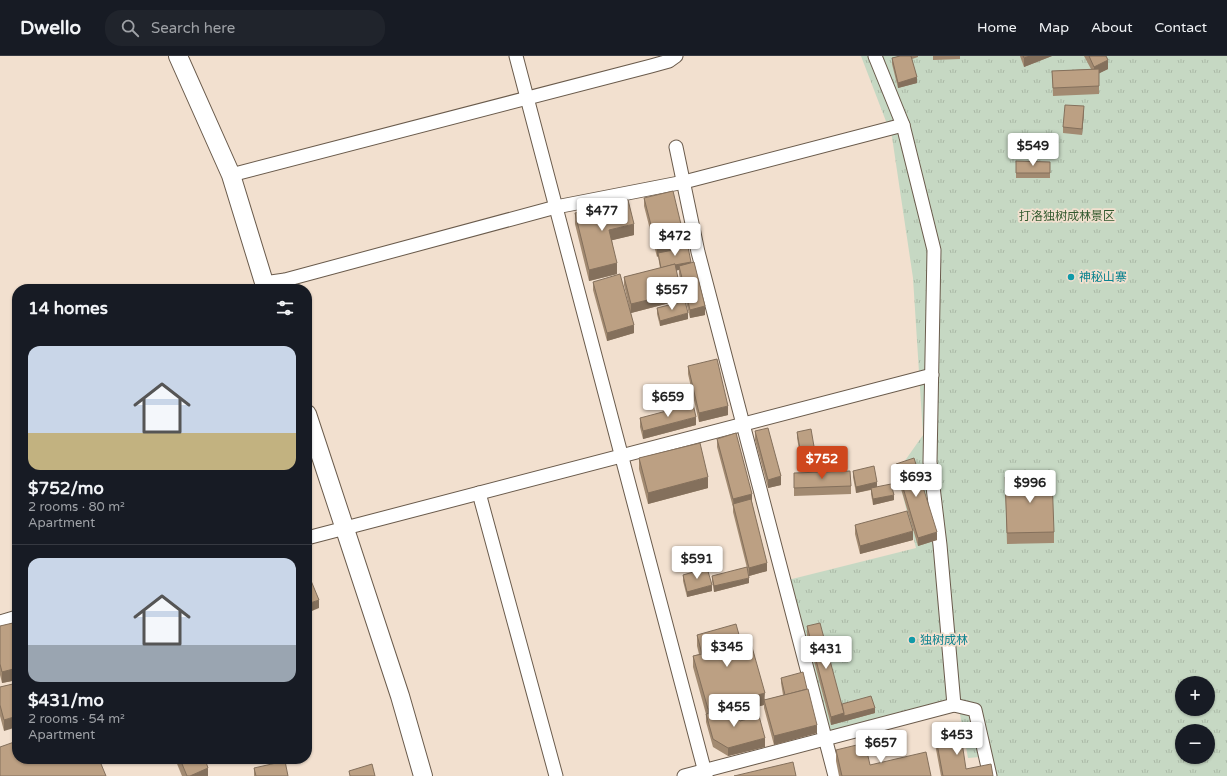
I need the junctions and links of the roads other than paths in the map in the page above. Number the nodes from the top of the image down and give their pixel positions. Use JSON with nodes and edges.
{"nodes":[{"id":1,"x":178,"y":56,"type":"edge"},
{"id":2,"x":516,"y":56,"type":"edge"},
{"id":3,"x":676,"y":56,"type":"edge"},
{"id":4,"x":876,"y":56,"type":"edge"},
{"id":5,"x":528,"y":98,"type":"junction"},
{"id":6,"x":903,"y":126,"type":"junction"},
{"id":7,"x":676,"y":147,"type":"dead end"},
{"id":8,"x":231,"y":175,"type":"junction"},
{"id":9,"x":684,"y":182,"type":"junction"},
{"id":10,"x":556,"y":207,"type":"junction"},
{"id":11,"x":264,"y":284,"type":"edge"},
{"id":12,"x":272,"y":284,"type":"edge"},
{"id":13,"x":932,"y":375,"type":"junction"},
{"id":14,"x":744,"y":425,"type":"junction"},
{"id":15,"x":312,"y":429,"type":"edge"},
{"id":16,"x":622,"y":457,"type":"junction"},
{"id":17,"x":479,"y":493,"type":"junction"},
{"id":18,"x":344,"y":527,"type":"junction"},
{"id":19,"x":312,"y":537,"type":"edge"},
{"id":20,"x":12,"y":618,"type":"edge"},
{"id":21,"x":0,"y":622,"type":"edge"},
{"id":22,"x":954,"y":705,"type":"junction"},
{"id":23,"x":826,"y":739,"type":"junction"},
{"id":24,"x":705,"y":773,"type":"edge"},
{"id":25,"x":423,"y":776,"type":"edge"},
{"id":26,"x":556,"y":776,"type":"edge"},
{"id":27,"x":684,"y":776,"type":"edge"},
{"id":28,"x":835,"y":776,"type":"edge"},
{"id":29,"x":990,"y":776,"type":"edge"}],
"edges":[{"from":1,"to":8,"type":"street"},
{"from":2,"to":5,"type":"street"},
{"from":3,"to":5,"type":"street"},
{"from":4,"to":6,"type":"street"},
{"from":5,"to":8,"type":"street"},
{"from":5,"to":10,"type":"street"},
{"from":6,"to":9,"type":"street"},
{"from":6,"to":13,"type":"street"},
{"from":7,"to":9,"type":"street"},
{"from":8,"to":11,"type":"street"},
{"from":9,"to":10,"type":"street"},
{"from":9,"to":14,"type":"street"},
{"from":10,"to":12,"type":"street"},
{"from":10,"to":16,"type":"street"},
{"from":13,"to":14,"type":"street"},
{"from":13,"to":22,"type":"street"},
{"from":14,"to":16,"type":"street"},
{"from":14,"to":23,"type":"street"},
{"from":15,"to":18,"type":"street"},
{"from":16,"to":17,"type":"street"},
{"from":16,"to":24,"type":"street"},
{"from":17,"to":18,"type":"street"},
{"from":17,"to":26,"type":"street"},
{"from":18,"to":19,"type":"street"},
{"from":18,"to":25,"type":"street"},
{"from":20,"to":21,"type":"street"},
{"from":22,"to":23,"type":"street"},
{"from":22,"to":29,"type":"street"},
{"from":23,"to":24,"type":"street"},
{"from":23,"to":28,"type":"street"},
{"from":24,"to":27,"type":"street"}]}
